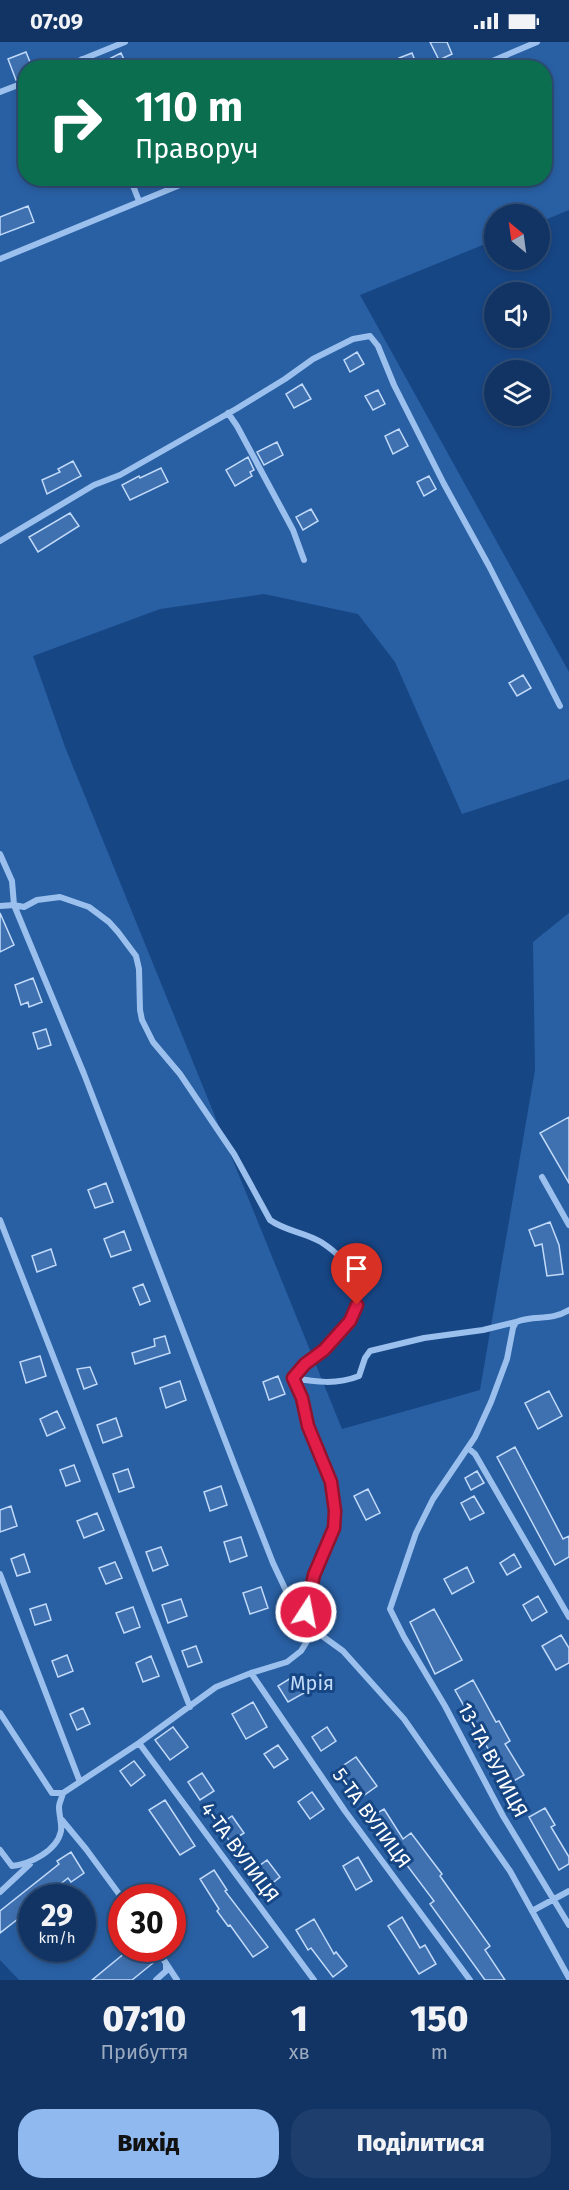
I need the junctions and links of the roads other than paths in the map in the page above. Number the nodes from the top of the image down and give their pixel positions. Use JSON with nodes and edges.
{"nodes":[{"id":1,"x":124,"y":42,"type":"edge"},
{"id":2,"x":537,"y":42,"type":"edge"},
{"id":3,"x":82,"y":59,"type":"edge"},
{"id":4,"x":495,"y":60,"type":"edge"},
{"id":5,"x":18,"y":85,"type":"edge"},
{"id":6,"x":0,"y":92,"type":"edge"},
{"id":7,"x":133,"y":186,"type":"edge"},
{"id":8,"x":177,"y":186,"type":"edge"},
{"id":9,"x":139,"y":201,"type":"junction"},
{"id":10,"x":0,"y":259,"type":"edge"},
{"id":11,"x":228,"y":413,"type":"junction"},
{"id":12,"x":0,"y":541,"type":"edge"},
{"id":13,"x":304,"y":560,"type":"dead end"},
{"id":14,"x":560,"y":706,"type":"dead end"},
{"id":15,"x":0,"y":854,"type":"edge"},
{"id":16,"x":14,"y":905,"type":"junction"},
{"id":17,"x":0,"y":906,"type":"edge"},
{"id":18,"x":542,"y":1177,"type":"dead end"},
{"id":19,"x":0,"y":1220,"type":"edge"},
{"id":20,"x":569,"y":1225,"type":"edge"},
{"id":21,"x":569,"y":1310,"type":"edge"},
{"id":22,"x":516,"y":1322,"type":"junction"},
{"id":23,"x":293,"y":1378,"type":"junction"},
{"id":24,"x":468,"y":1448,"type":"junction"},
{"id":25,"x":0,"y":1574,"type":"edge"},
{"id":26,"x":304,"y":1617,"type":"junction"},
{"id":27,"x":569,"y":1617,"type":"edge"},
{"id":28,"x":314,"y":1630,"type":"junction"},
{"id":29,"x":251,"y":1673,"type":"junction"},
{"id":30,"x":190,"y":1707,"type":"junction"},
{"id":31,"x":0,"y":1713,"type":"edge"},
{"id":32,"x":139,"y":1743,"type":"junction"},
{"id":33,"x":80,"y":1782,"type":"junction"},
{"id":34,"x":63,"y":1793,"type":"junction"},
{"id":35,"x":62,"y":1820,"type":"junction"},
{"id":36,"x":0,"y":1850,"type":"edge"},
{"id":37,"x":30,"y":1863,"type":"junction"},
{"id":38,"x":112,"y":1884,"type":"edge"},
{"id":39,"x":569,"y":1891,"type":"edge"},
{"id":40,"x":0,"y":1892,"type":"edge"},
{"id":41,"x":553,"y":1900,"type":"junction"},
{"id":42,"x":532,"y":1911,"type":"junction"},
{"id":43,"x":569,"y":1925,"type":"edge"},
{"id":44,"x":166,"y":1963,"type":"joint"},
{"id":45,"x":569,"y":1978,"type":"edge"},
{"id":46,"x":156,"y":1980,"type":"edge"},
{"id":47,"x":177,"y":1980,"type":"edge"},
{"id":48,"x":314,"y":1980,"type":"edge"},
{"id":49,"x":470,"y":1980,"type":"edge"}],
"edges":[{"from":1,"to":3,"type":"street"},
{"from":2,"to":4,"type":"street"},
{"from":5,"to":6,"type":"street"},
{"from":7,"to":9,"type":"street"},
{"from":8,"to":9,"type":"street"},
{"from":9,"to":10,"type":"street"},
{"from":11,"to":12,"type":"street"},
{"from":11,"to":13,"type":"street"},
{"from":11,"to":14,"type":"street"},
{"from":15,"to":16,"type":"street"},
{"from":16,"to":17,"type":"street"},
{"from":16,"to":23,"type":"street"},
{"from":16,"to":26,"type":"street"},
{"from":18,"to":20,"type":"street"},
{"from":19,"to":30,"type":"street"},
{"from":21,"to":22,"type":"street"},
{"from":22,"to":23,"type":"street"},
{"from":22,"to":24,"type":"street"},
{"from":23,"to":26,"type":"street"},
{"from":24,"to":27,"type":"street"},
{"from":24,"to":41,"type":"street","name":"13-ТА ВУЛИЦЯ"},
{"from":25,"to":33,"type":"street"},
{"from":26,"to":28,"type":"street"},
{"from":28,"to":29,"type":"street"},
{"from":28,"to":42,"type":"street"},
{"from":29,"to":30,"type":"street"},
{"from":29,"to":49,"type":"street","name":"5-ТА ВУЛИЦЯ"},
{"from":30,"to":32,"type":"street"},
{"from":31,"to":34,"type":"street"},
{"from":32,"to":33,"type":"street"},
{"from":32,"to":48,"type":"street","name":"4-ТА ВУЛИЦЯ"},
{"from":33,"to":34,"type":"street"},
{"from":34,"to":35,"type":"street"},
{"from":35,"to":37,"type":"street"},
{"from":35,"to":38,"type":"street"},
{"from":36,"to":37,"type":"street"},
{"from":37,"to":40,"type":"street"},
{"from":39,"to":41,"type":"street"},
{"from":41,"to":42,"type":"street"},
{"from":41,"to":43,"type":"street","name":"13-ТА ВУЛИЦЯ"},
{"from":42,"to":45,"type":"street"},
{"from":44,"to":46,"type":"street"},
{"from":44,"to":47,"type":"street"}]}
